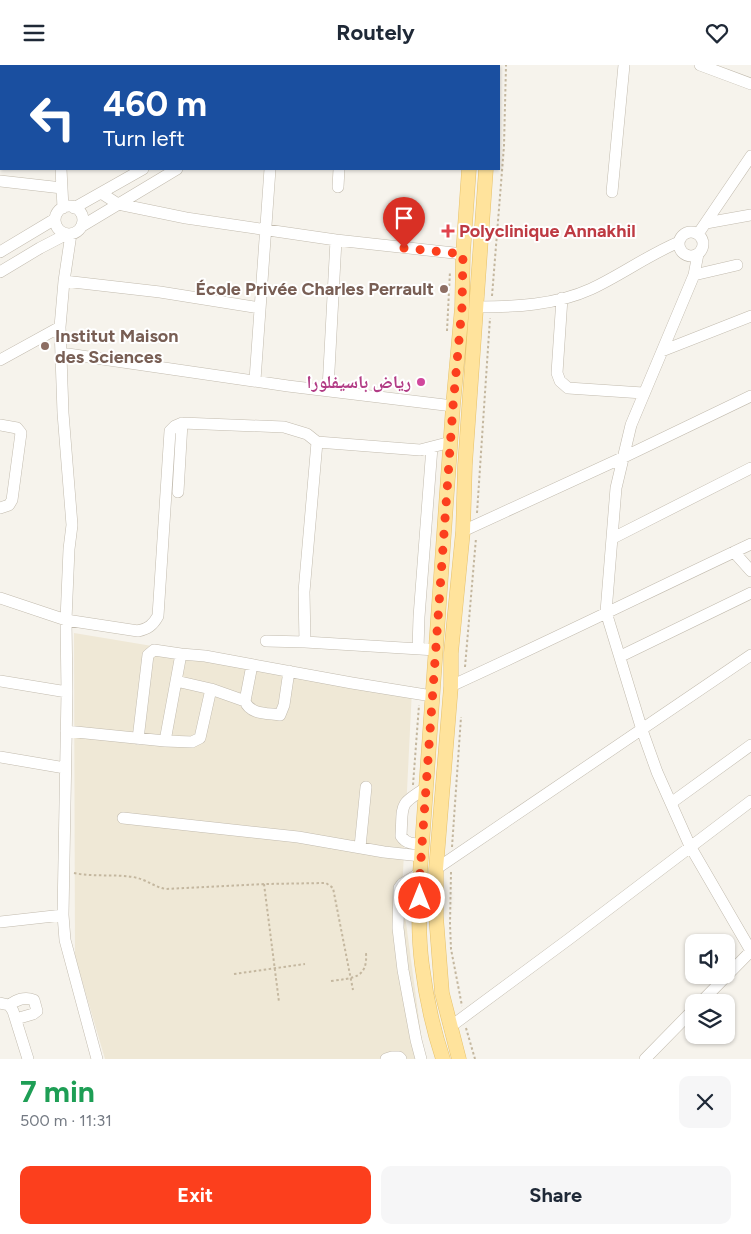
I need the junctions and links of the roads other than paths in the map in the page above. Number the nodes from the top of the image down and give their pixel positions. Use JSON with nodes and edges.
{"nodes":[{"id":1,"x":624,"y":65,"type":"edge"},
{"id":2,"x":700,"y":65,"type":"edge"},
{"id":3,"x":751,"y":84,"type":"edge"},
{"id":4,"x":751,"y":156,"type":"edge"},
{"id":5,"x":61,"y":170,"type":"edge"},
{"id":6,"x":141,"y":170,"type":"edge"},
{"id":7,"x":175,"y":170,"type":"edge"},
{"id":8,"x":270,"y":170,"type":"edge"},
{"id":9,"x":339,"y":170,"type":"edge"},
{"id":10,"x":469,"y":170,"type":"edge"},
{"id":11,"x":486,"y":170,"type":"edge"},
{"id":12,"x":0,"y":181,"type":"edge"},
{"id":13,"x":338,"y":187,"type":"dead end"},
{"id":14,"x":62,"y":188,"type":"junction"},
{"id":15,"x":612,"y":192,"type":"dead end"},
{"id":16,"x":101,"y":193,"type":"junction"},
{"id":17,"x":118,"y":204,"type":"junction"},
{"id":18,"x":69,"y":208,"type":"junction"},
{"id":19,"x":751,"y":215,"type":"edge"},
{"id":20,"x":55,"y":219,"type":"junction"},
{"id":21,"x":706,"y":223,"type":"junction"},
{"id":22,"x":82,"y":226,"type":"junction"},
{"id":23,"x":266,"y":229,"type":"junction"},
{"id":24,"x":69,"y":234,"type":"junction"},
{"id":25,"x":698,"y":234,"type":"junction"},
{"id":26,"x":336,"y":240,"type":"junction"},
{"id":27,"x":679,"y":242,"type":"junction"},
{"id":28,"x":0,"y":252,"type":"edge"},
{"id":29,"x":463,"y":254,"type":"junction"},
{"id":30,"x":698,"y":254,"type":"junction"},
{"id":31,"x":737,"y":265,"type":"dead end"},
{"id":32,"x":0,"y":272,"type":"edge"},
{"id":33,"x":694,"y":275,"type":"junction"},
{"id":34,"x":64,"y":281,"type":"junction"},
{"id":35,"x":562,"y":298,"type":"junction"},
{"id":36,"x":484,"y":307,"type":"junction"},
{"id":37,"x":260,"y":308,"type":"junction"},
{"id":38,"x":751,"y":316,"type":"edge"},
{"id":39,"x":60,"y":327,"type":"junction"},
{"id":40,"x":662,"y":351,"type":"junction"},
{"id":41,"x":61,"y":353,"type":"junction"},
{"id":42,"x":0,"y":361,"type":"edge"},
{"id":43,"x":255,"y":380,"type":"junction"},
{"id":44,"x":328,"y":389,"type":"junction"},
{"id":45,"x":643,"y":393,"type":"junction"},
{"id":46,"x":751,"y":396,"type":"edge"},
{"id":47,"x":453,"y":406,"type":"junction"},
{"id":48,"x":182,"y":423,"type":"junction"},
{"id":49,"x":0,"y":425,"type":"edge"},
{"id":50,"x":451,"y":442,"type":"junction"},
{"id":51,"x":317,"y":443,"type":"junction"},
{"id":52,"x":432,"y":447,"type":"junction"},
{"id":53,"x":624,"y":457,"type":"junction"},
{"id":54,"x":751,"y":468,"type":"edge"},
{"id":55,"x":178,"y":492,"type":"dead end"},
{"id":56,"x":0,"y":508,"type":"edge"},
{"id":57,"x":463,"y":531,"type":"junction"},
{"id":58,"x":613,"y":538,"type":"junction"},
{"id":59,"x":751,"y":544,"type":"edge"},
{"id":60,"x":734,"y":552,"type":"junction"},
{"id":61,"x":751,"y":571,"type":"edge"},
{"id":62,"x":751,"y":593,"type":"edge"},
{"id":63,"x":0,"y":598,"type":"edge"},
{"id":64,"x":606,"y":612,"type":"junction"},
{"id":65,"x":66,"y":620,"type":"junction"},
{"id":66,"x":266,"y":641,"type":"dead end"},
{"id":67,"x":306,"y":642,"type":"junction"},
{"id":68,"x":418,"y":649,"type":"junction"},
{"id":69,"x":436,"y":650,"type":"junction"},
{"id":70,"x":181,"y":654,"type":"junction"},
{"id":71,"x":751,"y":655,"type":"edge"},
{"id":72,"x":621,"y":656,"type":"junction"},
{"id":73,"x":252,"y":665,"type":"junction"},
{"id":74,"x":289,"y":671,"type":"junction"},
{"id":75,"x":0,"y":681,"type":"edge"},
{"id":76,"x":176,"y":681,"type":"junction"},
{"id":77,"x":451,"y":686,"type":"junction"},
{"id":78,"x":210,"y":689,"type":"junction"},
{"id":79,"x":67,"y":692,"type":"junction"},
{"id":80,"x":432,"y":696,"type":"junction"},
{"id":81,"x":245,"y":701,"type":"junction"},
{"id":82,"x":642,"y":730,"type":"junction"},
{"id":83,"x":66,"y":731,"type":"junction"},
{"id":84,"x":138,"y":739,"type":"junction"},
{"id":85,"x":165,"y":741,"type":"junction"},
{"id":86,"x":751,"y":745,"type":"edge"},
{"id":87,"x":0,"y":757,"type":"edge"},
{"id":88,"x":65,"y":768,"type":"junction"},
{"id":89,"x":366,"y":787,"type":"dead end"},
{"id":90,"x":426,"y":788,"type":"junction"},
{"id":91,"x":751,"y":801,"type":"edge"},
{"id":92,"x":671,"y":803,"type":"junction"},
{"id":93,"x":123,"y":817,"type":"dead end"},
{"id":94,"x":690,"y":846,"type":"junction"},
{"id":95,"x":360,"y":847,"type":"junction"},
{"id":96,"x":421,"y":850,"type":"junction"},
{"id":97,"x":436,"y":869,"type":"junction"},
{"id":98,"x":420,"y":873,"type":"junction"},
{"id":99,"x":63,"y":915,"type":"junction"},
{"id":100,"x":0,"y":922,"type":"edge"},
{"id":101,"x":751,"y":951,"type":"edge"},
{"id":102,"x":709,"y":994,"type":"edge"},
{"id":103,"x":4,"y":1004,"type":"edge"},
{"id":104,"x":685,"y":1018,"type":"edge"},
{"id":105,"x":16,"y":1019,"type":"junction"},
{"id":106,"x":450,"y":1027,"type":"junction"},
{"id":107,"x":28,"y":1059,"type":"edge"},
{"id":108,"x":97,"y":1059,"type":"edge"},
{"id":109,"x":386,"y":1059,"type":"edge"},
{"id":110,"x":401,"y":1059,"type":"edge"},
{"id":111,"x":421,"y":1059,"type":"edge"},
{"id":112,"x":443,"y":1059,"type":"edge"},
{"id":113,"x":459,"y":1059,"type":"edge"},
{"id":114,"x":645,"y":1059,"type":"edge"}],
"edges":[{"from":1,"to":15,"type":"street"},
{"from":2,"to":3,"type":"street"},
{"from":4,"to":21,"type":"street"},
{"from":5,"to":14,"type":"street"},
{"from":6,"to":16,"type":"street"},
{"from":7,"to":17,"type":"street"},
{"from":8,"to":23,"type":"street"},
{"from":9,"to":13,"type":"street"},
{"from":10,"to":29,"type":"main road"},
{"from":11,"to":36,"type":"main road"},
{"from":12,"to":14,"type":"street"},
{"from":14,"to":18,"type":"street"},
{"from":16,"to":17,"type":"street"},
{"from":16,"to":18,"type":"street"},
{"from":17,"to":22,"type":"street"},
{"from":17,"to":23,"type":"street"},
{"from":18,"to":20,"type":"street"},
{"from":18,"to":22,"type":"street"},
{"from":19,"to":21,"type":"street"},
{"from":20,"to":24,"type":"street"},
{"from":20,"to":28,"type":"street"},
{"from":21,"to":25,"type":"street"},
{"from":22,"to":24,"type":"street"},
{"from":23,"to":26,"type":"street"},
{"from":23,"to":37,"type":"street"},
{"from":24,"to":32,"type":"street"},
{"from":24,"to":34,"type":"street"},
{"from":25,"to":27,"type":"street"},
{"from":25,"to":30,"type":"street"},
{"from":26,"to":29,"type":"street"},
{"from":26,"to":44,"type":"street"},
{"from":27,"to":30,"type":"street"},
{"from":27,"to":35,"type":"street"},
{"from":29,"to":47,"type":"main road"},
{"from":30,"to":33,"type":"street"},
{"from":31,"to":33,"type":"street"},
{"from":33,"to":40,"type":"street"},
{"from":34,"to":37,"type":"street"},
{"from":34,"to":39,"type":"street"},
{"from":35,"to":36,"type":"street"},
{"from":35,"to":45,"type":"street"},
{"from":36,"to":57,"type":"main road"},
{"from":37,"to":43,"type":"street"},
{"from":38,"to":40,"type":"street"},
{"from":39,"to":41,"type":"street"},
{"from":39,"to":42,"type":"street"},
{"from":40,"to":45,"type":"street"},
{"from":41,"to":43,"type":"street"},
{"from":41,"to":65,"type":"street"},
{"from":43,"to":44,"type":"street"},
{"from":44,"to":47,"type":"street"},
{"from":45,"to":53,"type":"street"},
{"from":46,"to":53,"type":"street"},
{"from":47,"to":50,"type":"main road"},
{"from":48,"to":51,"type":"street"},
{"from":48,"to":55,"type":"street"},
{"from":48,"to":65,"type":"street"},
{"from":49,"to":56,"type":"street"},
{"from":50,"to":52,"type":"street"},
{"from":50,"to":69,"type":"main road"},
{"from":51,"to":52,"type":"street"},
{"from":51,"to":67,"type":"street"},
{"from":52,"to":68,"type":"street"},
{"from":53,"to":57,"type":"street"},
{"from":53,"to":58,"type":"street"},
{"from":54,"to":58,"type":"street"},
{"from":57,"to":77,"type":"main road"},
{"from":58,"to":64,"type":"street"},
{"from":59,"to":60,"type":"street"},
{"from":60,"to":61,"type":"street"},
{"from":60,"to":64,"type":"street"},
{"from":62,"to":72,"type":"street"},
{"from":63,"to":65,"type":"street"},
{"from":64,"to":72,"type":"street"},
{"from":64,"to":77,"type":"street"},
{"from":65,"to":79,"type":"street"},
{"from":66,"to":67,"type":"street"},
{"from":67,"to":68,"type":"street"},
{"from":68,"to":69,"type":"street"},
{"from":69,"to":80,"type":"main road"},
{"from":70,"to":73,"type":"street"},
{"from":70,"to":76,"type":"street"},
{"from":70,"to":84,"type":"street"},
{"from":71,"to":82,"type":"street"},
{"from":72,"to":82,"type":"street"},
{"from":73,"to":74,"type":"street"},
{"from":73,"to":81,"type":"street"},
{"from":74,"to":80,"type":"street"},
{"from":74,"to":81,"type":"street"},
{"from":75,"to":79,"type":"street"},
{"from":76,"to":78,"type":"street"},
{"from":76,"to":85,"type":"street"},
{"from":77,"to":97,"type":"main road"},
{"from":78,"to":81,"type":"street"},
{"from":78,"to":85,"type":"street"},
{"from":79,"to":83,"type":"street"},
{"from":80,"to":90,"type":"main road"},
{"from":82,"to":92,"type":"street"},
{"from":82,"to":97,"type":"street"},
{"from":83,"to":84,"type":"street"},
{"from":83,"to":88,"type":"street"},
{"from":84,"to":85,"type":"street"},
{"from":86,"to":92,"type":"street"},
{"from":87,"to":88,"type":"street"},
{"from":88,"to":99,"type":"street"},
{"from":89,"to":95,"type":"street"},
{"from":90,"to":96,"type":"main road"},
{"from":90,"to":96,"type":"street"},
{"from":91,"to":94,"type":"street"},
{"from":92,"to":94,"type":"street"},
{"from":93,"to":95,"type":"street"},
{"from":94,"to":101,"type":"street"},
{"from":94,"to":106,"type":"street"},
{"from":95,"to":96,"type":"street"},
{"from":96,"to":98,"type":"main road"},
{"from":97,"to":106,"type":"main road"},
{"from":98,"to":111,"type":"street"},
{"from":98,"to":112,"type":"main road"},
{"from":99,"to":100,"type":"street"},
{"from":99,"to":108,"type":"street"},
{"from":101,"to":102,"type":"street"},
{"from":103,"to":105,"type":"street"},
{"from":103,"to":105,"type":"street"},
{"from":104,"to":114,"type":"street"},
{"from":105,"to":107,"type":"street"},
{"from":106,"to":113,"type":"main road"},
{"from":109,"to":110,"type":"street"}]}
